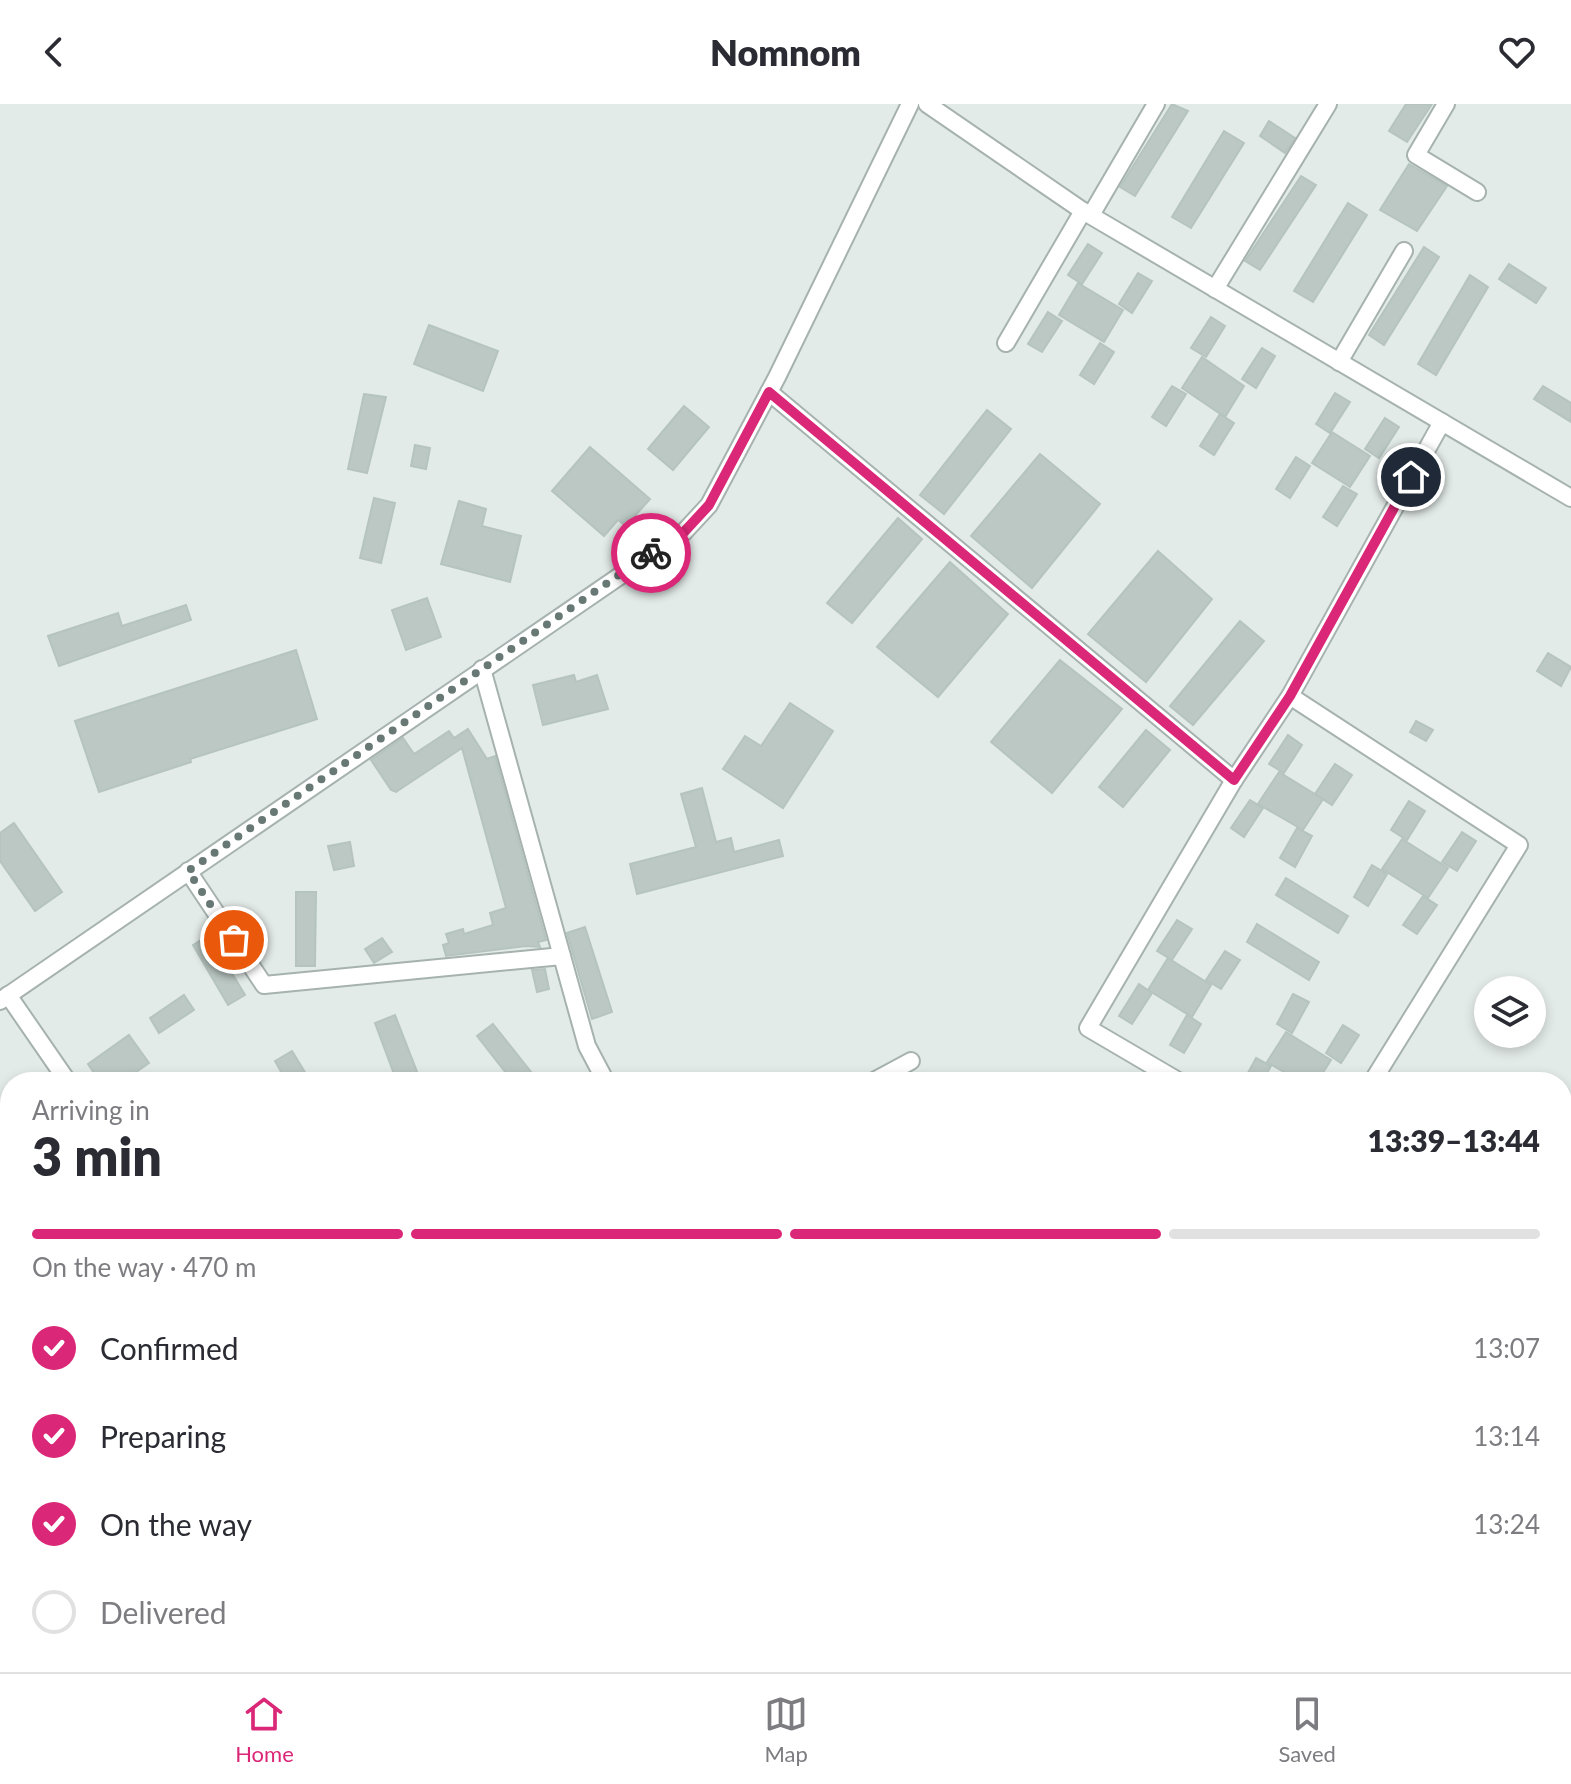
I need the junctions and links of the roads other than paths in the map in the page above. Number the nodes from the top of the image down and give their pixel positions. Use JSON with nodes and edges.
{"nodes":[{"id":1,"x":910,"y":104,"type":"edge"},
{"id":2,"x":927,"y":104,"type":"edge"},
{"id":3,"x":1156,"y":104,"type":"edge"},
{"id":4,"x":1328,"y":104,"type":"edge"},
{"id":5,"x":1446,"y":104,"type":"edge"},
{"id":6,"x":1477,"y":192,"type":"dead end"},
{"id":7,"x":1087,"y":213,"type":"junction"},
{"id":8,"x":1404,"y":251,"type":"dead end"},
{"id":9,"x":1215,"y":289,"type":"junction"},
{"id":10,"x":1006,"y":343,"type":"dead end"},
{"id":11,"x":1339,"y":362,"type":"junction"},
{"id":12,"x":769,"y":392,"type":"junction"},
{"id":13,"x":1442,"y":422,"type":"junction"},
{"id":14,"x":1571,"y":498,"type":"edge"},
{"id":15,"x":482,"y":669,"type":"junction"},
{"id":16,"x":1290,"y":696,"type":"junction"},
{"id":17,"x":1234,"y":780,"type":"junction"},
{"id":18,"x":188,"y":871,"type":"junction"},
{"id":19,"x":562,"y":956,"type":"junction"},
{"id":20,"x":4,"y":998,"type":"edge"},
{"id":21,"x":911,"y":1061,"type":"dead end"},
{"id":22,"x":60,"y":1072,"type":"edge"},
{"id":23,"x":601,"y":1072,"type":"edge"},
{"id":24,"x":891,"y":1072,"type":"edge"},
{"id":25,"x":1163,"y":1072,"type":"edge"},
{"id":26,"x":1378,"y":1072,"type":"edge"}],
"edges":[{"from":1,"to":12,"type":"street"},
{"from":2,"to":7,"type":"street"},
{"from":3,"to":7,"type":"street"},
{"from":4,"to":9,"type":"street"},
{"from":5,"to":6,"type":"street"},
{"from":7,"to":9,"type":"street"},
{"from":7,"to":10,"type":"street"},
{"from":8,"to":11,"type":"street"},
{"from":9,"to":11,"type":"street"},
{"from":11,"to":13,"type":"street"},
{"from":12,"to":15,"type":"street"},
{"from":12,"to":17,"type":"street"},
{"from":13,"to":14,"type":"street"},
{"from":13,"to":16,"type":"street"},
{"from":15,"to":18,"type":"street"},
{"from":15,"to":19,"type":"street"},
{"from":16,"to":17,"type":"street"},
{"from":16,"to":26,"type":"street"},
{"from":17,"to":25,"type":"street"},
{"from":18,"to":19,"type":"street"},
{"from":18,"to":20,"type":"street"},
{"from":19,"to":23,"type":"street"},
{"from":20,"to":22,"type":"street"},
{"from":21,"to":24,"type":"street"}]}
